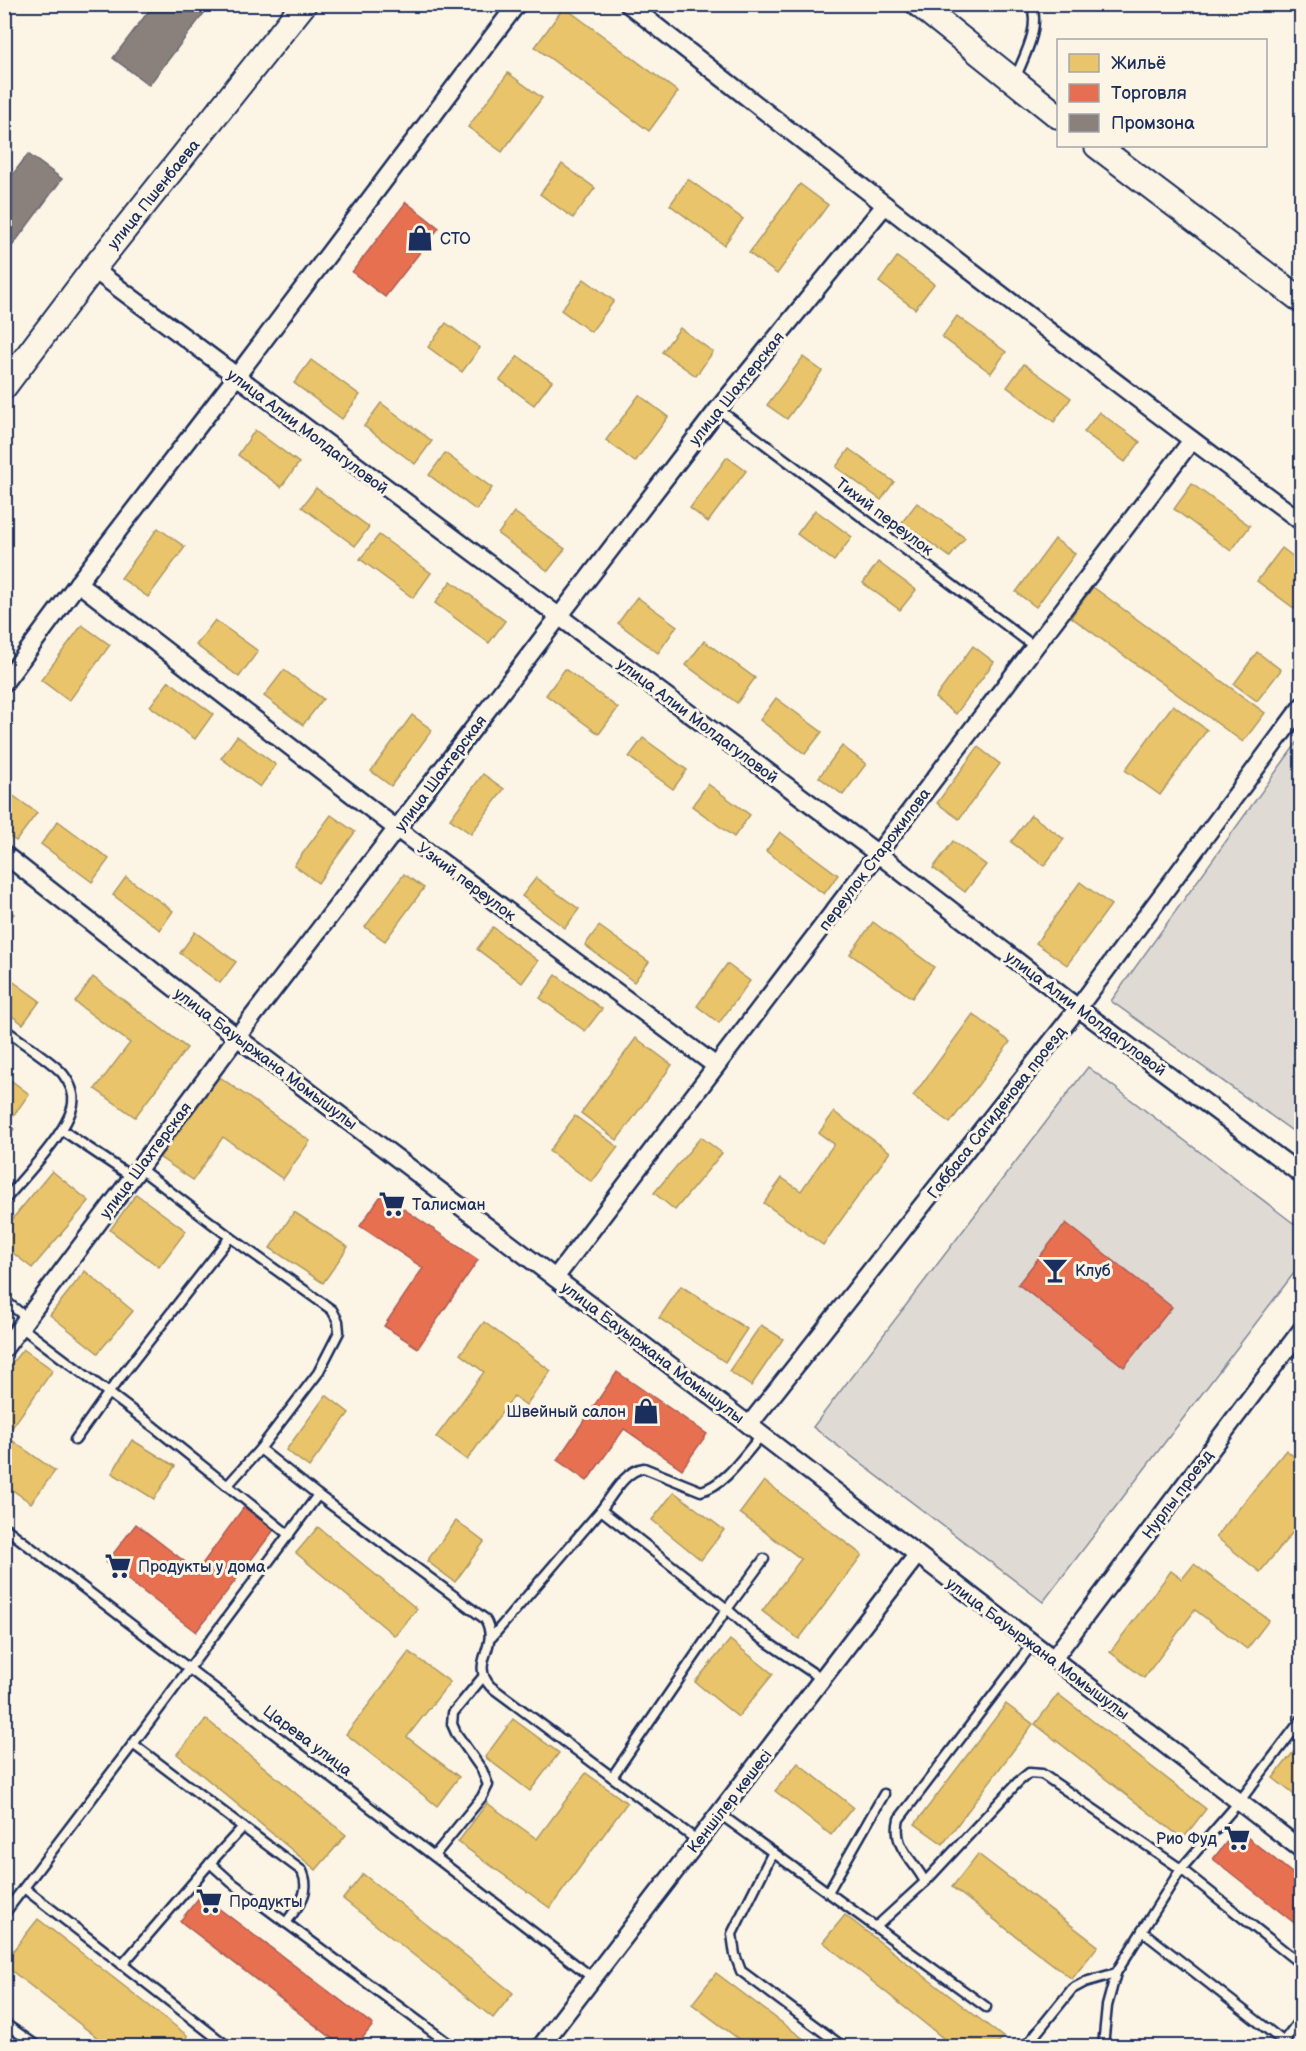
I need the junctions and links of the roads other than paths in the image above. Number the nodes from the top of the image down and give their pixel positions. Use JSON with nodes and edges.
{"nodes":[{"id":1,"x":304,"y":4,"type":"edge"},
{"id":2,"x":517,"y":4,"type":"edge"},
{"id":3,"x":628,"y":4,"type":"edge"},
{"id":4,"x":918,"y":4,"type":"edge"},
{"id":5,"x":1031,"y":4,"type":"edge"},
{"id":6,"x":1014,"y":82,"type":"junction"},
{"id":7,"x":1057,"y":114,"type":"edge"},
{"id":8,"x":1098,"y":147,"type":"edge"},
{"id":9,"x":885,"y":205,"type":"junction"},
{"id":10,"x":93,"y":269,"type":"junction"},
{"id":11,"x":1302,"y":301,"type":"edge"},
{"id":12,"x":236,"y":377,"type":"junction"},
{"id":13,"x":4,"y":387,"type":"edge"},
{"id":14,"x":718,"y":409,"type":"junction"},
{"id":15,"x":1192,"y":440,"type":"junction"},
{"id":16,"x":1302,"y":522,"type":"edge"},
{"id":17,"x":78,"y":583,"type":"junction"},
{"id":18,"x":559,"y":617,"type":"junction"},
{"id":19,"x":1035,"y":647,"type":"junction"},
{"id":20,"x":4,"y":683,"type":"edge"},
{"id":21,"x":1302,"y":706,"type":"edge"},
{"id":22,"x":397,"y":829,"type":"junction"},
{"id":23,"x":4,"y":854,"type":"edge"},
{"id":24,"x":878,"y":854,"type":"junction"},
{"id":25,"x":1078,"y":1008,"type":"junction"},
{"id":26,"x":4,"y":1029,"type":"edge"},
{"id":27,"x":237,"y":1037,"type":"junction"},
{"id":28,"x":716,"y":1066,"type":"junction"},
{"id":29,"x":62,"y":1130,"type":"junction"},
{"id":30,"x":136,"y":1172,"type":"junction"},
{"id":31,"x":1302,"y":1175,"type":"edge"},
{"id":32,"x":4,"y":1201,"type":"edge"},
{"id":33,"x":230,"y":1237,"type":"junction"},
{"id":34,"x":555,"y":1278,"type":"junction"},
{"id":35,"x":4,"y":1300,"type":"edge"},
{"id":36,"x":24,"y":1322,"type":"junction"},
{"id":37,"x":1302,"y":1329,"type":"edge"},
{"id":38,"x":4,"y":1349,"type":"edge"},
{"id":39,"x":109,"y":1392,"type":"junction"},
{"id":40,"x":755,"y":1430,"type":"junction"},
{"id":41,"x":75,"y":1440,"type":"dead end"},
{"id":42,"x":260,"y":1449,"type":"junction"},
{"id":43,"x":227,"y":1486,"type":"junction"},
{"id":44,"x":318,"y":1495,"type":"junction"},
{"id":45,"x":600,"y":1510,"type":"junction"},
{"id":46,"x":4,"y":1527,"type":"edge"},
{"id":47,"x":289,"y":1535,"type":"junction"},
{"id":48,"x":917,"y":1555,"type":"junction"},
{"id":49,"x":764,"y":1558,"type":"dead end"},
{"id":50,"x":727,"y":1609,"type":"junction"},
{"id":51,"x":492,"y":1637,"type":"junction"},
{"id":52,"x":1033,"y":1643,"type":"junction"},
{"id":53,"x":1053,"y":1659,"type":"junction"},
{"id":54,"x":189,"y":1668,"type":"junction"},
{"id":55,"x":483,"y":1677,"type":"junction"},
{"id":56,"x":822,"y":1679,"type":"junction"},
{"id":57,"x":1302,"y":1719,"type":"edge"},
{"id":58,"x":133,"y":1744,"type":"junction"},
{"id":59,"x":612,"y":1777,"type":"junction"},
{"id":60,"x":884,"y":1794,"type":"dead end"},
{"id":61,"x":1239,"y":1802,"type":"junction"},
{"id":62,"x":720,"y":1814,"type":"junction"},
{"id":63,"x":243,"y":1827,"type":"junction"},
{"id":64,"x":698,"y":1841,"type":"junction"},
{"id":65,"x":1302,"y":1850,"type":"edge"},
{"id":66,"x":773,"y":1852,"type":"junction"},
{"id":67,"x":434,"y":1856,"type":"junction"},
{"id":68,"x":210,"y":1863,"type":"junction"},
{"id":69,"x":1181,"y":1869,"type":"junction"},
{"id":70,"x":925,"y":1882,"type":"junction"},
{"id":71,"x":24,"y":1888,"type":"junction"},
{"id":72,"x":828,"y":1892,"type":"junction"},
{"id":73,"x":4,"y":1914,"type":"edge"},
{"id":74,"x":286,"y":1923,"type":"junction"},
{"id":75,"x":877,"y":1926,"type":"junction"},
{"id":76,"x":1142,"y":1931,"type":"junction"},
{"id":77,"x":122,"y":1965,"type":"junction"},
{"id":78,"x":1302,"y":1965,"type":"edge"},
{"id":79,"x":1116,"y":1973,"type":"junction"},
{"id":80,"x":593,"y":1978,"type":"junction"},
{"id":81,"x":986,"y":2007,"type":"dead end"},
{"id":82,"x":1302,"y":2017,"type":"edge"},
{"id":83,"x":4,"y":2023,"type":"edge"},
{"id":84,"x":1286,"y":2044,"type":"edge"},
{"id":85,"x":37,"y":2046,"type":"edge"},
{"id":86,"x":227,"y":2046,"type":"edge"},
{"id":87,"x":452,"y":2046,"type":"edge"},
{"id":88,"x":541,"y":2046,"type":"edge"},
{"id":89,"x":842,"y":2046,"type":"edge"},
{"id":90,"x":1026,"y":2046,"type":"edge"},
{"id":91,"x":1104,"y":2046,"type":"edge"}],
"edges":[{"from":1,"to":10,"type":"street","name":"улица Пшенбаева"},
{"from":2,"to":12,"type":"street"},
{"from":3,"to":9,"type":"street"},
{"from":4,"to":6,"type":"street"},
{"from":5,"to":6,"type":"lane"},
{"from":6,"to":7,"type":"street"},
{"from":8,"to":11,"type":"street"},
{"from":9,"to":14,"type":"street","name":"улица Шахтерская"},
{"from":9,"to":15,"type":"street"},
{"from":10,"to":12,"type":"street","name":"улица Алии Молдагуловой"},
{"from":10,"to":13,"type":"street","name":"улица Пшенбаева"},
{"from":12,"to":17,"type":"street"},
{"from":12,"to":18,"type":"street","name":"улица Алии Молдагуловой"},
{"from":14,"to":18,"type":"street","name":"улица Шахтерская"},
{"from":14,"to":19,"type":"lane","name":"Тихий переулок"},
{"from":15,"to":16,"type":"street"},
{"from":15,"to":19,"type":"street","name":"переулок Старожилова"},
{"from":17,"to":20,"type":"street"},
{"from":17,"to":22,"type":"street","name":"Узкий переулок"},
{"from":18,"to":22,"type":"street","name":"улица Шахтерская"},
{"from":18,"to":24,"type":"street","name":"улица Алии Молдагуловой"},
{"from":19,"to":24,"type":"street","name":"переулок Старожилова"},
{"from":21,"to":25,"type":"street","name":"Габбаса Сагиденова проезд"},
{"from":22,"to":27,"type":"street","name":"улица Шахтерская"},
{"from":22,"to":28,"type":"street","name":"Узкий переулок"},
{"from":23,"to":27,"type":"street","name":"улица Бауыржана Момышулы"},
{"from":24,"to":25,"type":"street","name":"улица Алии Молдагуловой"},
{"from":24,"to":28,"type":"street","name":"переулок Старожилова"},
{"from":25,"to":31,"type":"street","name":"улица Алии Молдагуловой"},
{"from":25,"to":40,"type":"street","name":"Габбаса Сагиденова проезд"},
{"from":26,"to":29,"type":"lane"},
{"from":27,"to":30,"type":"street","name":"улица Шахтерская"},
{"from":27,"to":34,"type":"street","name":"улица Бауыржана Момышулы"},
{"from":28,"to":34,"type":"street","name":"переулок Старожилова"},
{"from":29,"to":30,"type":"lane"},
{"from":29,"to":32,"type":"lane"},
{"from":30,"to":33,"type":"lane"},
{"from":30,"to":36,"type":"street","name":"улица Шахтерская"},
{"from":33,"to":39,"type":"lane"},
{"from":33,"to":42,"type":"lane"},
{"from":34,"to":40,"type":"street","name":"улица Бауыржана Момышулы"},
{"from":35,"to":36,"type":"lane"},
{"from":36,"to":38,"type":"street","name":"улица Шахтерская"},
{"from":36,"to":39,"type":"lane"},
{"from":37,"to":53,"type":"street","name":"Нурлы проезд"},
{"from":39,"to":41,"type":"lane"},
{"from":39,"to":43,"type":"lane"},
{"from":40,"to":45,"type":"lane"},
{"from":40,"to":48,"type":"street","name":"улица Бауыржана Момышулы"},
{"from":42,"to":43,"type":"lane"},
{"from":42,"to":44,"type":"lane"},
{"from":43,"to":47,"type":"lane"},
{"from":44,"to":47,"type":"lane"},
{"from":44,"to":51,"type":"lane"},
{"from":45,"to":50,"type":"lane"},
{"from":45,"to":51,"type":"lane"},
{"from":46,"to":54,"type":"lane","name":"Царева улица"},
{"from":47,"to":54,"type":"lane"},
{"from":48,"to":52,"type":"street","name":"улица Бауыржана Момышулы"},
{"from":48,"to":56,"type":"street","name":"Кеншілер көшесі"},
{"from":49,"to":50,"type":"lane"},
{"from":50,"to":56,"type":"lane"},
{"from":50,"to":59,"type":"lane"},
{"from":51,"to":55,"type":"lane"},
{"from":52,"to":53,"type":"street","name":"улица Бауыржана Момышулы"},
{"from":52,"to":70,"type":"lane"},
{"from":53,"to":61,"type":"street","name":"улица Бауыржана Момышулы"},
{"from":54,"to":58,"type":"lane"},
{"from":54,"to":67,"type":"lane","name":"Царева улица"},
{"from":55,"to":59,"type":"lane"},
{"from":55,"to":67,"type":"lane"},
{"from":56,"to":62,"type":"street","name":"Кеншілер көшесі"},
{"from":57,"to":61,"type":"lane"},
{"from":58,"to":63,"type":"lane"},
{"from":58,"to":71,"type":"lane"},
{"from":59,"to":64,"type":"lane"},
{"from":60,"to":72,"type":"lane"},
{"from":61,"to":65,"type":"street","name":"улица Бауыржана Момышулы"},
{"from":61,"to":69,"type":"lane"},
{"from":62,"to":64,"type":"street","name":"Кеншілер көшесі"},
{"from":62,"to":66,"type":"lane"},
{"from":63,"to":68,"type":"lane"},
{"from":63,"to":74,"type":"lane"},
{"from":64,"to":80,"type":"street","name":"Кеншілер көшесі"},
{"from":66,"to":72,"type":"lane"},
{"from":66,"to":89,"type":"lane"},
{"from":67,"to":80,"type":"lane","name":"Царева улица"},
{"from":68,"to":74,"type":"lane"},
{"from":68,"to":77,"type":"lane"},
{"from":69,"to":70,"type":"lane"},
{"from":69,"to":76,"type":"lane"},
{"from":69,"to":78,"type":"lane"},
{"from":70,"to":75,"type":"lane"},
{"from":71,"to":73,"type":"lane"},
{"from":71,"to":77,"type":"lane"},
{"from":72,"to":75,"type":"lane"},
{"from":74,"to":87,"type":"lane"},
{"from":75,"to":81,"type":"lane"},
{"from":76,"to":79,"type":"lane"},
{"from":76,"to":84,"type":"lane"},
{"from":77,"to":86,"type":"lane"},
{"from":79,"to":90,"type":"lane"},
{"from":79,"to":91,"type":"lane"},
{"from":80,"to":88,"type":"street","name":"Кеншілер көшесі"},
{"from":82,"to":84,"type":"lane"},
{"from":83,"to":85,"type":"lane"}]}
